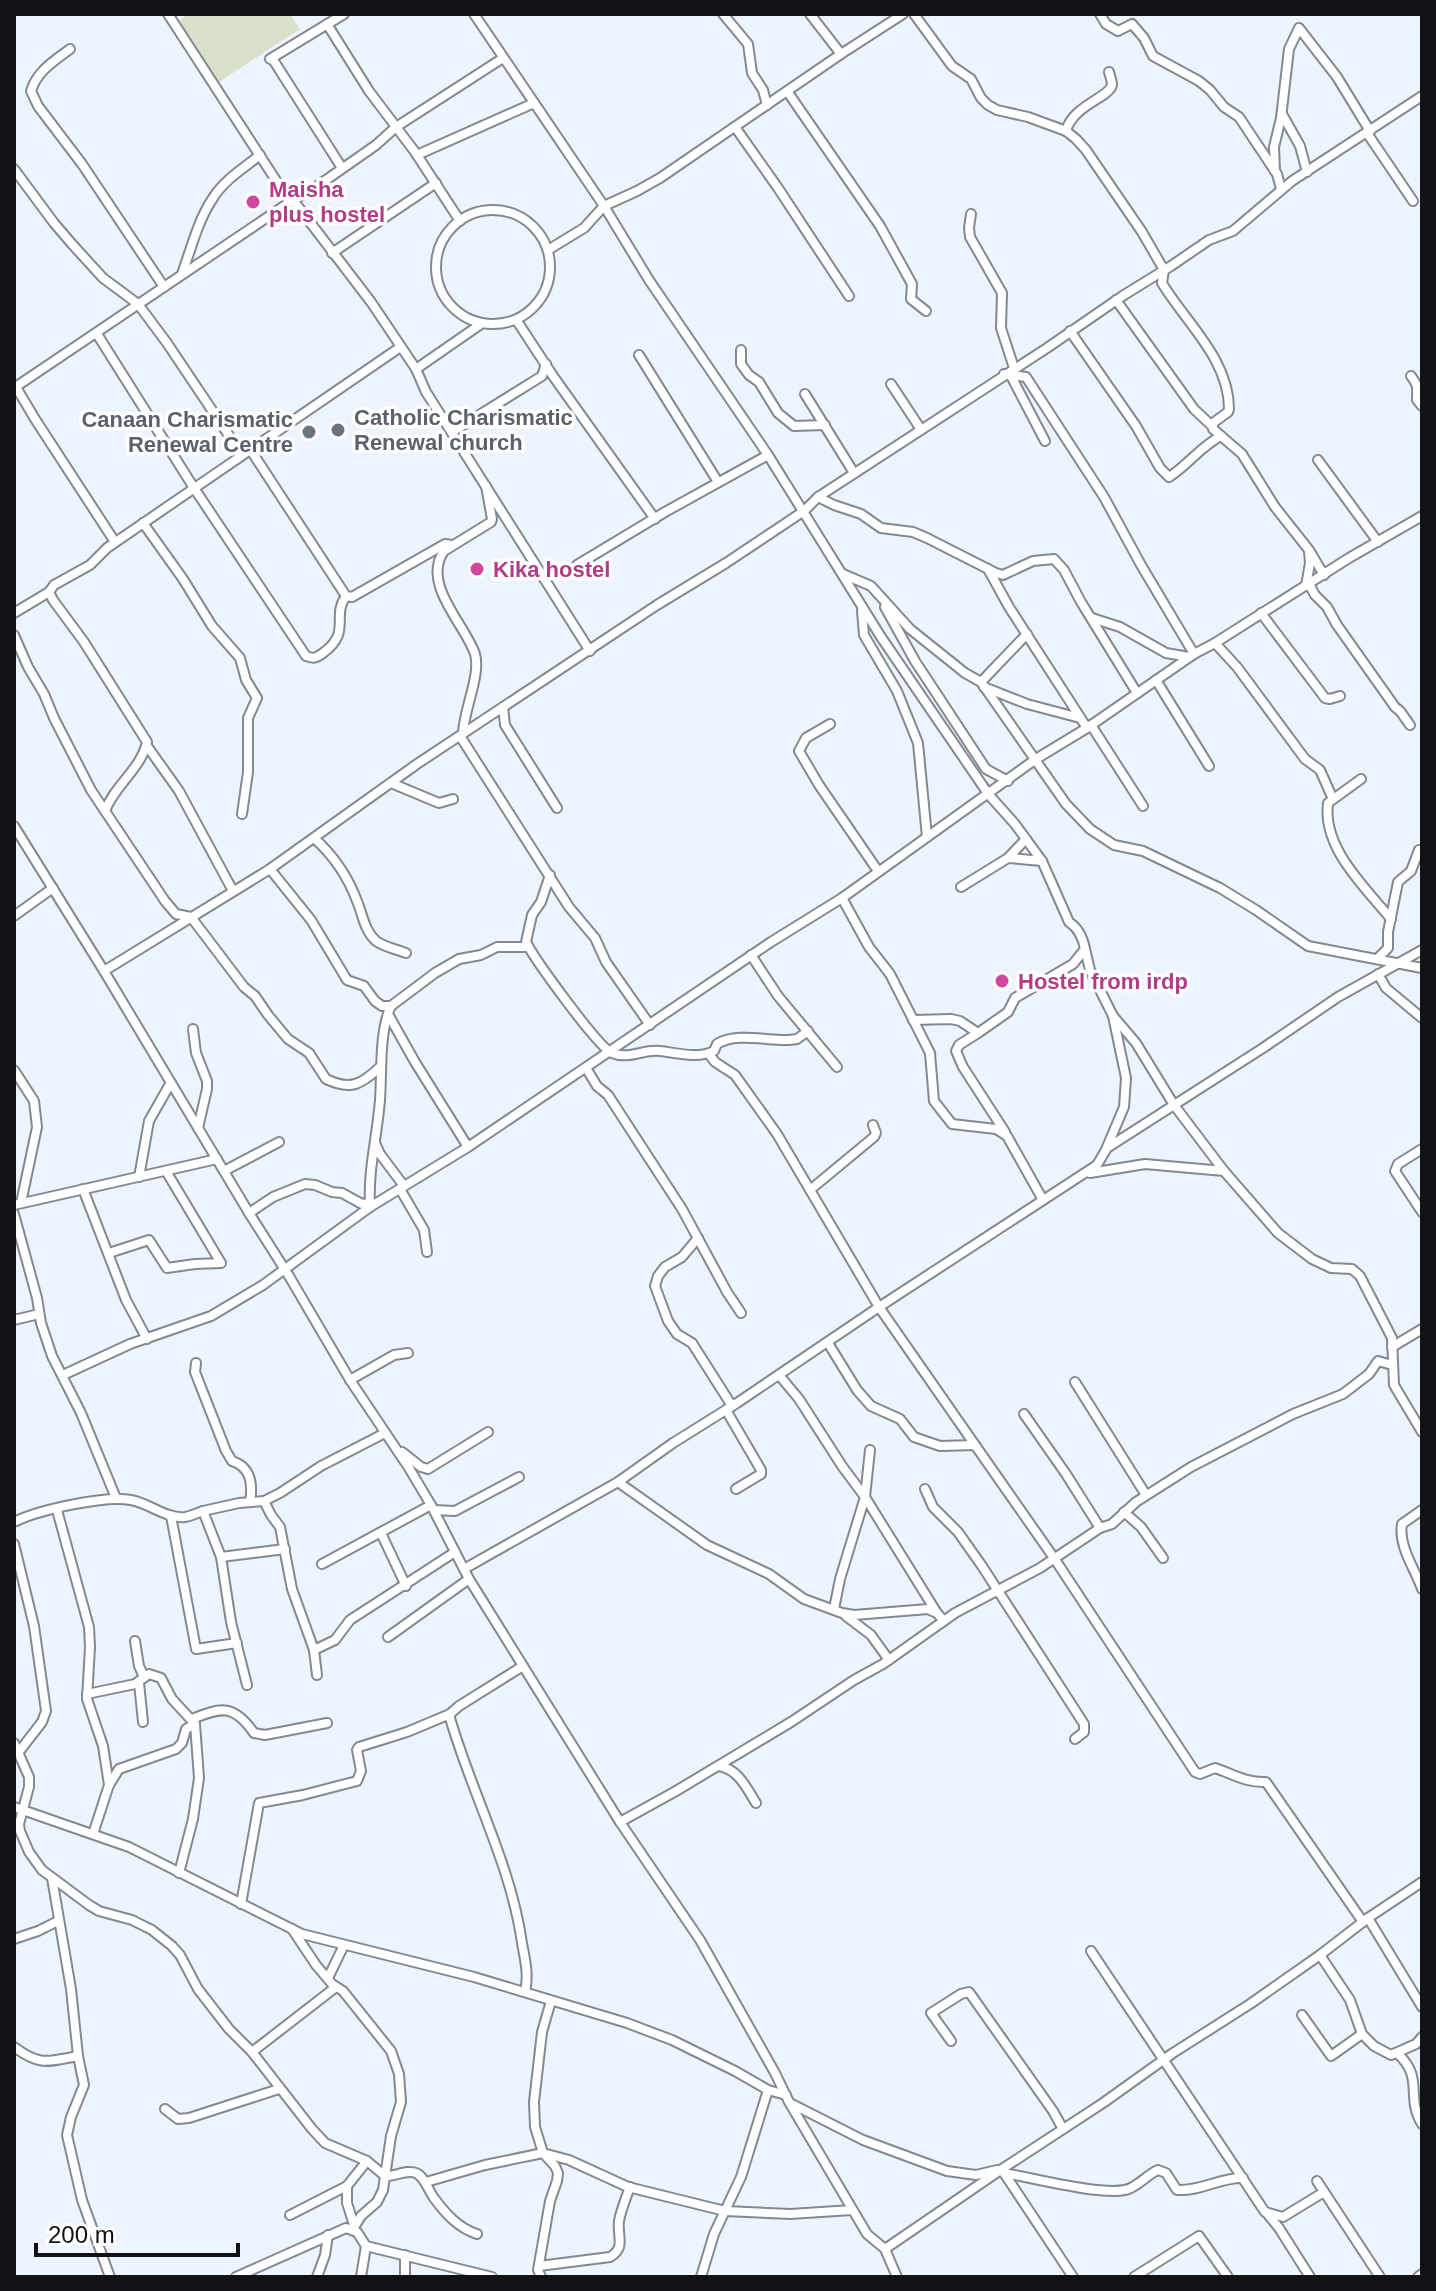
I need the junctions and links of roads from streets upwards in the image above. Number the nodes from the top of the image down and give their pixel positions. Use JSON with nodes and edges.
{"nodes":[{"id":1,"x":168,"y":14,"type":"edge"},
{"id":2,"x":344,"y":14,"type":"edge"},
{"id":3,"x":474,"y":14,"type":"edge"},
{"id":4,"x":723,"y":14,"type":"edge"},
{"id":5,"x":810,"y":14,"type":"edge"},
{"id":6,"x":903,"y":14,"type":"edge"},
{"id":7,"x":914,"y":14,"type":"edge"},
{"id":8,"x":1100,"y":14,"type":"edge"},
{"id":9,"x":327,"y":24,"type":"junction"},
{"id":10,"x":70,"y":49,"type":"dead end"},
{"id":11,"x":841,"y":54,"type":"junction"},
{"id":12,"x":503,"y":58,"type":"junction"},
{"id":13,"x":1109,"y":72,"type":"dead end"},
{"id":14,"x":787,"y":91,"type":"junction"},
{"id":15,"x":1422,"y":96,"type":"edge"},
{"id":16,"x":534,"y":103,"type":"junction"},
{"id":17,"x":767,"y":105,"type":"junction"},
{"id":18,"x":1282,"y":113,"type":"junction"},
{"id":19,"x":396,"y":127,"type":"junction"},
{"id":20,"x":735,"y":127,"type":"junction"},
{"id":21,"x":1066,"y":131,"type":"junction"},
{"id":22,"x":1368,"y":132,"type":"junction"},
{"id":23,"x":260,"y":155,"type":"junction"},
{"id":24,"x":417,"y":155,"type":"junction"},
{"id":25,"x":342,"y":168,"type":"junction"},
{"id":26,"x":14,"y":169,"type":"edge"},
{"id":27,"x":1275,"y":171,"type":"junction"},
{"id":28,"x":1307,"y":172,"type":"junction"},
{"id":29,"x":436,"y":183,"type":"junction"},
{"id":30,"x":1281,"y":189,"type":"junction"},
{"id":31,"x":291,"y":201,"type":"junction"},
{"id":32,"x":1413,"y":201,"type":"dead end"},
{"id":33,"x":604,"y":206,"type":"junction"},
{"id":34,"x":971,"y":214,"type":"dead end"},
{"id":35,"x":460,"y":221,"type":"junction"},
{"id":36,"x":548,"y":250,"type":"junction"},
{"id":37,"x":332,"y":253,"type":"junction"},
{"id":38,"x":1164,"y":270,"type":"junction"},
{"id":39,"x":182,"y":274,"type":"junction"},
{"id":40,"x":164,"y":287,"type":"junction"},
{"id":41,"x":849,"y":296,"type":"dead end"},
{"id":42,"x":1116,"y":300,"type":"junction"},
{"id":43,"x":138,"y":304,"type":"junction"},
{"id":44,"x":926,"y":311,"type":"dead end"},
{"id":45,"x":517,"y":321,"type":"junction"},
{"id":46,"x":481,"y":324,"type":"junction"},
{"id":47,"x":1070,"y":331,"type":"junction"},
{"id":48,"x":97,"y":334,"type":"junction"},
{"id":49,"x":399,"y":348,"type":"junction"},
{"id":50,"x":741,"y":350,"type":"dead end"},
{"id":51,"x":639,"y":355,"type":"dead end"},
{"id":52,"x":546,"y":364,"type":"junction"},
{"id":53,"x":416,"y":369,"type":"junction"},
{"id":54,"x":1010,"y":373,"type":"junction"},
{"id":55,"x":542,"y":376,"type":"junction"},
{"id":56,"x":553,"y":376,"type":"junction"},
{"id":57,"x":1411,"y":376,"type":"dead end"},
{"id":58,"x":891,"y":384,"type":"dead end"},
{"id":59,"x":15,"y":388,"type":"edge"},
{"id":60,"x":805,"y":394,"type":"dead end"},
{"id":61,"x":1422,"y":406,"type":"edge"},
{"id":62,"x":825,"y":425,"type":"junction"},
{"id":63,"x":1212,"y":426,"type":"junction"},
{"id":64,"x":920,"y":428,"type":"junction"},
{"id":65,"x":452,"y":432,"type":"junction"},
{"id":66,"x":1221,"y":436,"type":"junction"},
{"id":67,"x":1045,"y":441,"type":"dead end"},
{"id":68,"x":246,"y":452,"type":"junction"},
{"id":69,"x":768,"y":455,"type":"junction"},
{"id":70,"x":1318,"y":460,"type":"dead end"},
{"id":71,"x":854,"y":473,"type":"junction"},
{"id":72,"x":718,"y":482,"type":"junction"},
{"id":73,"x":485,"y":484,"type":"junction"},
{"id":74,"x":194,"y":488,"type":"junction"},
{"id":75,"x":818,"y":497,"type":"junction"},
{"id":76,"x":804,"y":511,"type":"junction"},
{"id":77,"x":1422,"y":516,"type":"edge"},
{"id":78,"x":655,"y":519,"type":"junction"},
{"id":79,"x":143,"y":523,"type":"junction"},
{"id":80,"x":115,"y":542,"type":"junction"},
{"id":81,"x":1378,"y":542,"type":"junction"},
{"id":82,"x":452,"y":545,"type":"junction"},
{"id":83,"x":1309,"y":550,"type":"junction"},
{"id":84,"x":577,"y":565,"type":"dead end"},
{"id":85,"x":988,"y":569,"type":"junction"},
{"id":86,"x":843,"y":574,"type":"junction"},
{"id":87,"x":1324,"y":575,"type":"junction"},
{"id":88,"x":1307,"y":585,"type":"junction"},
{"id":89,"x":49,"y":592,"type":"junction"},
{"id":90,"x":877,"y":593,"type":"junction"},
{"id":91,"x":346,"y":596,"type":"junction"},
{"id":92,"x":862,"y":606,"type":"junction"},
{"id":93,"x":14,"y":613,"type":"edge"},
{"id":94,"x":1261,"y":613,"type":"junction"},
{"id":95,"x":1091,"y":617,"type":"junction"},
{"id":96,"x":1027,"y":634,"type":"junction"},
{"id":97,"x":14,"y":635,"type":"edge"},
{"id":98,"x":1215,"y":643,"type":"junction"},
{"id":99,"x":590,"y":651,"type":"junction"},
{"id":100,"x":1192,"y":655,"type":"junction"},
{"id":101,"x":1156,"y":680,"type":"junction"},
{"id":102,"x":982,"y":684,"type":"junction"},
{"id":103,"x":1137,"y":693,"type":"junction"},
{"id":104,"x":1340,"y":696,"type":"dead end"},
{"id":105,"x":503,"y":707,"type":"junction"},
{"id":106,"x":1080,"y":718,"type":"junction"},
{"id":107,"x":830,"y":724,"type":"dead end"},
{"id":108,"x":1410,"y":725,"type":"dead end"},
{"id":109,"x":1089,"y":726,"type":"junction"},
{"id":110,"x":461,"y":734,"type":"junction"},
{"id":111,"x":147,"y":746,"type":"junction"},
{"id":112,"x":1036,"y":759,"type":"junction"},
{"id":113,"x":1209,"y":766,"type":"dead end"},
{"id":114,"x":1361,"y":779,"type":"dead end"},
{"id":115,"x":1008,"y":781,"type":"junction"},
{"id":116,"x":391,"y":783,"type":"junction"},
{"id":117,"x":989,"y":795,"type":"junction"},
{"id":118,"x":1332,"y":797,"type":"junction"},
{"id":119,"x":453,"y":799,"type":"dead end"},
{"id":120,"x":1143,"y":806,"type":"dead end"},
{"id":121,"x":557,"y":808,"type":"dead end"},
{"id":122,"x":105,"y":811,"type":"junction"},
{"id":123,"x":242,"y":814,"type":"dead end"},
{"id":124,"x":14,"y":826,"type":"edge"},
{"id":125,"x":927,"y":837,"type":"junction"},
{"id":126,"x":314,"y":838,"type":"junction"},
{"id":127,"x":1026,"y":839,"type":"junction"},
{"id":128,"x":1419,"y":850,"type":"dead end"},
{"id":129,"x":1008,"y":858,"type":"junction"},
{"id":130,"x":1042,"y":861,"type":"junction"},
{"id":131,"x":270,"y":869,"type":"junction"},
{"id":132,"x":878,"y":871,"type":"junction"},
{"id":133,"x":550,"y":875,"type":"junction"},
{"id":134,"x":961,"y":887,"type":"dead end"},
{"id":135,"x":53,"y":888,"type":"junction"},
{"id":136,"x":233,"y":891,"type":"junction"},
{"id":137,"x":842,"y":898,"type":"junction"},
{"id":138,"x":14,"y":916,"type":"edge"},
{"id":139,"x":191,"y":917,"type":"junction"},
{"id":140,"x":1391,"y":919,"type":"junction"},
{"id":141,"x":528,"y":947,"type":"junction"},
{"id":142,"x":1085,"y":949,"type":"junction"},
{"id":143,"x":1422,"y":950,"type":"edge"},
{"id":144,"x":406,"y":953,"type":"dead end"},
{"id":145,"x":751,"y":955,"type":"junction"},
{"id":146,"x":1377,"y":958,"type":"junction"},
{"id":147,"x":1399,"y":962,"type":"junction"},
{"id":148,"x":1422,"y":968,"type":"edge"},
{"id":149,"x":104,"y":971,"type":"junction"},
{"id":150,"x":1378,"y":974,"type":"junction"},
{"id":151,"x":390,"y":1010,"type":"junction"},
{"id":152,"x":1113,"y":1016,"type":"junction"},
{"id":153,"x":1422,"y":1018,"type":"edge"},
{"id":154,"x":913,"y":1020,"type":"junction"},
{"id":155,"x":650,"y":1025,"type":"junction"},
{"id":156,"x":193,"y":1029,"type":"dead end"},
{"id":157,"x":808,"y":1031,"type":"junction"},
{"id":158,"x":978,"y":1033,"type":"junction"},
{"id":159,"x":610,"y":1052,"type":"junction"},
{"id":160,"x":709,"y":1054,"type":"junction"},
{"id":161,"x":380,"y":1067,"type":"junction"},
{"id":162,"x":837,"y":1067,"type":"dead end"},
{"id":163,"x":586,"y":1068,"type":"junction"},
{"id":164,"x":14,"y":1070,"type":"edge"},
{"id":165,"x":170,"y":1084,"type":"junction"},
{"id":166,"x":1174,"y":1105,"type":"junction"},
{"id":167,"x":873,"y":1125,"type":"dead end"},
{"id":168,"x":198,"y":1128,"type":"junction"},
{"id":169,"x":1007,"y":1136,"type":"junction"},
{"id":170,"x":279,"y":1142,"type":"dead end"},
{"id":171,"x":375,"y":1142,"type":"junction"},
{"id":172,"x":468,"y":1147,"type":"junction"},
{"id":173,"x":1107,"y":1148,"type":"junction"},
{"id":174,"x":1422,"y":1149,"type":"edge"},
{"id":175,"x":217,"y":1159,"type":"junction"},
{"id":176,"x":166,"y":1171,"type":"junction"},
{"id":177,"x":224,"y":1171,"type":"junction"},
{"id":178,"x":1224,"y":1171,"type":"junction"},
{"id":179,"x":1081,"y":1174,"type":"junction"},
{"id":180,"x":139,"y":1177,"type":"junction"},
{"id":181,"x":402,"y":1188,"type":"junction"},
{"id":182,"x":83,"y":1189,"type":"junction"},
{"id":183,"x":810,"y":1190,"type":"junction"},
{"id":184,"x":1043,"y":1200,"type":"junction"},
{"id":185,"x":17,"y":1204,"type":"edge"},
{"id":186,"x":370,"y":1205,"type":"junction"},
{"id":187,"x":1422,"y":1212,"type":"edge"},
{"id":188,"x":249,"y":1213,"type":"junction"},
{"id":189,"x":14,"y":1214,"type":"edge"},
{"id":190,"x":698,"y":1238,"type":"junction"},
{"id":191,"x":427,"y":1252,"type":"dead end"},
{"id":192,"x":109,"y":1253,"type":"junction"},
{"id":193,"x":286,"y":1270,"type":"junction"},
{"id":194,"x":879,"y":1307,"type":"junction"},
{"id":195,"x":741,"y":1313,"type":"dead end"},
{"id":196,"x":39,"y":1314,"type":"junction"},
{"id":197,"x":14,"y":1320,"type":"edge"},
{"id":198,"x":1422,"y":1329,"type":"edge"},
{"id":199,"x":147,"y":1339,"type":"junction"},
{"id":200,"x":828,"y":1343,"type":"junction"},
{"id":201,"x":1392,"y":1347,"type":"junction"},
{"id":202,"x":408,"y":1353,"type":"dead end"},
{"id":203,"x":196,"y":1363,"type":"dead end"},
{"id":204,"x":1392,"y":1365,"type":"junction"},
{"id":205,"x":63,"y":1375,"type":"junction"},
{"id":206,"x":779,"y":1375,"type":"junction"},
{"id":207,"x":350,"y":1380,"type":"junction"},
{"id":208,"x":1075,"y":1382,"type":"dead end"},
{"id":209,"x":729,"y":1408,"type":"junction"},
{"id":210,"x":1024,"y":1414,"type":"dead end"},
{"id":211,"x":488,"y":1432,"type":"dead end"},
{"id":212,"x":1422,"y":1432,"type":"edge"},
{"id":213,"x":385,"y":1433,"type":"junction"},
{"id":214,"x":392,"y":1444,"type":"junction"},
{"id":215,"x":975,"y":1445,"type":"junction"},
{"id":216,"x":870,"y":1450,"type":"dead end"},
{"id":217,"x":519,"y":1477,"type":"dead end"},
{"id":218,"x":618,"y":1482,"type":"junction"},
{"id":219,"x":736,"y":1489,"type":"dead end"},
{"id":220,"x":925,"y":1489,"type":"dead end"},
{"id":221,"x":1146,"y":1495,"type":"junction"},
{"id":222,"x":865,"y":1497,"type":"junction"},
{"id":223,"x":116,"y":1498,"type":"junction"},
{"id":224,"x":264,"y":1501,"type":"junction"},
{"id":225,"x":250,"y":1502,"type":"junction"},
{"id":226,"x":433,"y":1507,"type":"junction"},
{"id":227,"x":57,"y":1510,"type":"junction"},
{"id":228,"x":1422,"y":1510,"type":"edge"},
{"id":229,"x":203,"y":1511,"type":"junction"},
{"id":230,"x":1124,"y":1512,"type":"junction"},
{"id":231,"x":171,"y":1516,"type":"junction"},
{"id":232,"x":14,"y":1522,"type":"edge"},
{"id":233,"x":1100,"y":1528,"type":"junction"},
{"id":234,"x":381,"y":1533,"type":"junction"},
{"id":235,"x":14,"y":1544,"type":"edge"},
{"id":236,"x":285,"y":1549,"type":"junction"},
{"id":237,"x":455,"y":1552,"type":"junction"},
{"id":238,"x":221,"y":1557,"type":"junction"},
{"id":239,"x":1054,"y":1558,"type":"junction"},
{"id":240,"x":1163,"y":1558,"type":"dead end"},
{"id":241,"x":322,"y":1564,"type":"dead end"},
{"id":242,"x":464,"y":1569,"type":"junction"},
{"id":243,"x":469,"y":1579,"type":"junction"},
{"id":244,"x":406,"y":1586,"type":"junction"},
{"id":245,"x":1422,"y":1589,"type":"edge"},
{"id":246,"x":998,"y":1591,"type":"junction"},
{"id":247,"x":838,"y":1611,"type":"junction"},
{"id":248,"x":937,"y":1613,"type":"junction"},
{"id":249,"x":944,"y":1621,"type":"junction"},
{"id":250,"x":388,"y":1637,"type":"dead end"},
{"id":251,"x":135,"y":1641,"type":"dead end"},
{"id":252,"x":237,"y":1643,"type":"junction"},
{"id":253,"x":314,"y":1650,"type":"junction"},
{"id":254,"x":889,"y":1660,"type":"junction"},
{"id":255,"x":523,"y":1666,"type":"junction"},
{"id":256,"x":317,"y":1675,"type":"dead end"},
{"id":257,"x":141,"y":1680,"type":"junction"},
{"id":258,"x":247,"y":1685,"type":"dead end"},
{"id":259,"x":87,"y":1694,"type":"junction"},
{"id":260,"x":450,"y":1714,"type":"junction"},
{"id":261,"x":143,"y":1722,"type":"dead end"},
{"id":262,"x":194,"y":1722,"type":"junction"},
{"id":263,"x":327,"y":1723,"type":"dead end"},
{"id":264,"x":1075,"y":1739,"type":"dead end"},
{"id":265,"x":14,"y":1743,"type":"edge"},
{"id":266,"x":18,"y":1753,"type":"junction"},
{"id":267,"x":718,"y":1766,"type":"junction"},
{"id":268,"x":109,"y":1785,"type":"junction"},
{"id":269,"x":756,"y":1803,"type":"dead end"},
{"id":270,"x":18,"y":1808,"type":"edge"},
{"id":271,"x":620,"y":1822,"type":"junction"},
{"id":272,"x":93,"y":1834,"type":"junction"},
{"id":273,"x":179,"y":1873,"type":"junction"},
{"id":274,"x":52,"y":1878,"type":"junction"},
{"id":275,"x":1422,"y":1882,"type":"edge"},
{"id":276,"x":241,"y":1904,"type":"junction"},
{"id":277,"x":1366,"y":1920,"type":"junction"},
{"id":278,"x":58,"y":1921,"type":"junction"},
{"id":279,"x":292,"y":1928,"type":"junction"},
{"id":280,"x":14,"y":1939,"type":"edge"},
{"id":281,"x":344,"y":1945,"type":"junction"},
{"id":282,"x":1091,"y":1951,"type":"dead end"},
{"id":283,"x":1320,"y":1955,"type":"junction"},
{"id":284,"x":328,"y":1978,"type":"junction"},
{"id":285,"x":336,"y":1987,"type":"junction"},
{"id":286,"x":525,"y":1992,"type":"junction"},
{"id":287,"x":551,"y":2001,"type":"junction"},
{"id":288,"x":1422,"y":2007,"type":"edge"},
{"id":289,"x":1302,"y":2015,"type":"dead end"},
{"id":290,"x":1362,"y":2034,"type":"junction"},
{"id":291,"x":1422,"y":2037,"type":"edge"},
{"id":292,"x":951,"y":2041,"type":"dead end"},
{"id":293,"x":14,"y":2047,"type":"edge"},
{"id":294,"x":252,"y":2052,"type":"junction"},
{"id":295,"x":1397,"y":2053,"type":"junction"},
{"id":296,"x":78,"y":2056,"type":"junction"},
{"id":297,"x":1163,"y":2060,"type":"junction"},
{"id":298,"x":279,"y":2089,"type":"junction"},
{"id":299,"x":768,"y":2090,"type":"junction"},
{"id":300,"x":788,"y":2099,"type":"junction"},
{"id":301,"x":165,"y":2109,"type":"dead end"},
{"id":302,"x":1422,"y":2124,"type":"edge"},
{"id":303,"x":1063,"y":2129,"type":"junction"},
{"id":304,"x":543,"y":2153,"type":"junction"},
{"id":305,"x":367,"y":2161,"type":"junction"},
{"id":306,"x":1005,"y":2169,"type":"junction"},
{"id":307,"x":385,"y":2176,"type":"junction"},
{"id":308,"x":1243,"y":2178,"type":"junction"},
{"id":309,"x":1317,"y":2181,"type":"dead end"},
{"id":310,"x":426,"y":2182,"type":"junction"},
{"id":311,"x":347,"y":2186,"type":"junction"},
{"id":312,"x":630,"y":2187,"type":"junction"},
{"id":313,"x":1324,"y":2192,"type":"junction"},
{"id":314,"x":852,"y":2210,"type":"junction"},
{"id":315,"x":725,"y":2211,"type":"junction"},
{"id":316,"x":1265,"y":2212,"type":"junction"},
{"id":317,"x":290,"y":2215,"type":"dead end"},
{"id":318,"x":354,"y":2227,"type":"junction"},
{"id":319,"x":477,"y":2234,"type":"dead end"},
{"id":320,"x":328,"y":2235,"type":"junction"},
{"id":321,"x":366,"y":2246,"type":"junction"},
{"id":322,"x":885,"y":2249,"type":"junction"},
{"id":323,"x":405,"y":2255,"type":"junction"},
{"id":324,"x":538,"y":2272,"type":"edge"},
{"id":325,"x":110,"y":2277,"type":"edge"},
{"id":326,"x":236,"y":2277,"type":"edge"},
{"id":327,"x":317,"y":2277,"type":"edge"},
{"id":328,"x":361,"y":2277,"type":"edge"},
{"id":329,"x":405,"y":2277,"type":"edge"},
{"id":330,"x":492,"y":2277,"type":"edge"},
{"id":331,"x":701,"y":2277,"type":"edge"},
{"id":332,"x":897,"y":2277,"type":"edge"},
{"id":333,"x":1073,"y":2277,"type":"edge"},
{"id":334,"x":1134,"y":2277,"type":"edge"},
{"id":335,"x":1228,"y":2277,"type":"edge"},
{"id":336,"x":1310,"y":2277,"type":"edge"},
{"id":337,"x":1380,"y":2277,"type":"edge"}],
"edges":[{"from":1,"to":23,"type":"street"},
{"from":2,"to":9,"type":"street"},
{"from":3,"to":12,"type":"street"},
{"from":4,"to":17,"type":"street"},
{"from":5,"to":11,"type":"street"},
{"from":6,"to":11,"type":"street"},
{"from":7,"to":21,"type":"street"},
{"from":8,"to":27,"type":"street"},
{"from":9,"to":19,"type":"street"},
{"from":9,"to":25,"type":"street"},
{"from":10,"to":40,"type":"street"},
{"from":11,"to":14,"type":"street"},
{"from":12,"to":16,"type":"street"},
{"from":12,"to":19,"type":"street"},
{"from":13,"to":21,"type":"street"},
{"from":14,"to":17,"type":"street"},
{"from":14,"to":44,"type":"street"},
{"from":15,"to":22,"type":"street"},
{"from":16,"to":24,"type":"street"},
{"from":16,"to":33,"type":"street"},
{"from":17,"to":20,"type":"street"},
{"from":18,"to":22,"type":"street"},
{"from":18,"to":27,"type":"street"},
{"from":18,"to":28,"type":"street"},
{"from":19,"to":24,"type":"street"},
{"from":19,"to":25,"type":"street"},
{"from":20,"to":33,"type":"street"},
{"from":20,"to":41,"type":"street"},
{"from":21,"to":38,"type":"street"},
{"from":22,"to":28,"type":"street"},
{"from":22,"to":32,"type":"street"},
{"from":23,"to":31,"type":"street"},
{"from":23,"to":39,"type":"street"},
{"from":24,"to":29,"type":"street"},
{"from":25,"to":31,"type":"street"},
{"from":26,"to":43,"type":"street"},
{"from":27,"to":30,"type":"street"},
{"from":28,"to":30,"type":"street"},
{"from":29,"to":35,"type":"street"},
{"from":29,"to":37,"type":"street"},
{"from":30,"to":38,"type":"street"},
{"from":31,"to":37,"type":"street"},
{"from":31,"to":39,"type":"street"},
{"from":33,"to":36,"type":"street"},
{"from":33,"to":69,"type":"street"},
{"from":34,"to":54,"type":"street"},
{"from":35,"to":36,"type":"street"},
{"from":35,"to":46,"type":"street"},
{"from":36,"to":45,"type":"street"},
{"from":37,"to":49,"type":"street"},
{"from":38,"to":42,"type":"street"},
{"from":38,"to":63,"type":"street"},
{"from":39,"to":40,"type":"street"},
{"from":40,"to":43,"type":"street"},
{"from":42,"to":47,"type":"street"},
{"from":42,"to":63,"type":"street"},
{"from":43,"to":48,"type":"street"},
{"from":43,"to":68,"type":"street"},
{"from":45,"to":46,"type":"street"},
{"from":45,"to":52,"type":"street"},
{"from":46,"to":53,"type":"street"},
{"from":47,"to":54,"type":"street"},
{"from":47,"to":66,"type":"street"},
{"from":48,"to":59,"type":"street"},
{"from":48,"to":74,"type":"street"},
{"from":49,"to":53,"type":"street"},
{"from":49,"to":68,"type":"street"},
{"from":50,"to":62,"type":"street"},
{"from":51,"to":72,"type":"street"},
{"from":52,"to":55,"type":"street"},
{"from":52,"to":56,"type":"street"},
{"from":53,"to":65,"type":"street"},
{"from":54,"to":64,"type":"street"},
{"from":54,"to":67,"type":"street"},
{"from":54,"to":100,"type":"street"},
{"from":55,"to":56,"type":"street"},
{"from":55,"to":65,"type":"street"},
{"from":56,"to":78,"type":"street"},
{"from":57,"to":61,"type":"street"},
{"from":58,"to":64,"type":"street"},
{"from":59,"to":80,"type":"street"},
{"from":60,"to":62,"type":"street"},
{"from":62,"to":71,"type":"street"},
{"from":63,"to":66,"type":"street"},
{"from":64,"to":71,"type":"street"},
{"from":65,"to":73,"type":"street"},
{"from":66,"to":83,"type":"street"},
{"from":68,"to":74,"type":"street"},
{"from":68,"to":91,"type":"street"},
{"from":69,"to":72,"type":"street"},
{"from":69,"to":76,"type":"street"},
{"from":70,"to":81,"type":"street"},
{"from":71,"to":75,"type":"street"},
{"from":72,"to":78,"type":"street"},
{"from":73,"to":82,"type":"street"},
{"from":73,"to":99,"type":"street"},
{"from":74,"to":79,"type":"street"},
{"from":74,"to":91,"type":"street"},
{"from":75,"to":76,"type":"street"},
{"from":75,"to":85,"type":"street"},
{"from":76,"to":86,"type":"street"},
{"from":76,"to":99,"type":"street"},
{"from":77,"to":81,"type":"street"},
{"from":78,"to":84,"type":"street"},
{"from":79,"to":80,"type":"street"},
{"from":79,"to":123,"type":"street"},
{"from":80,"to":89,"type":"street"},
{"from":81,"to":87,"type":"street"},
{"from":82,"to":91,"type":"street"},
{"from":82,"to":110,"type":"street"},
{"from":83,"to":87,"type":"street"},
{"from":83,"to":88,"type":"street"},
{"from":85,"to":95,"type":"street"},
{"from":85,"to":96,"type":"street"},
{"from":86,"to":90,"type":"street"},
{"from":86,"to":92,"type":"street"},
{"from":87,"to":88,"type":"street"},
{"from":88,"to":94,"type":"street"},
{"from":88,"to":108,"type":"street"},
{"from":89,"to":93,"type":"street"},
{"from":89,"to":111,"type":"street"},
{"from":90,"to":102,"type":"street"},
{"from":90,"to":115,"type":"street"},
{"from":92,"to":117,"type":"street"},
{"from":92,"to":125,"type":"street"},
{"from":94,"to":98,"type":"street"},
{"from":94,"to":104,"type":"street"},
{"from":95,"to":100,"type":"street"},
{"from":95,"to":103,"type":"street"},
{"from":96,"to":102,"type":"street"},
{"from":96,"to":106,"type":"street"},
{"from":97,"to":122,"type":"street"},
{"from":98,"to":100,"type":"street"},
{"from":98,"to":118,"type":"street"},
{"from":99,"to":105,"type":"street"},
{"from":100,"to":101,"type":"street"},
{"from":101,"to":103,"type":"street"},
{"from":101,"to":113,"type":"street"},
{"from":102,"to":106,"type":"street"},
{"from":102,"to":112,"type":"street"},
{"from":103,"to":109,"type":"street"},
{"from":105,"to":110,"type":"street"},
{"from":105,"to":121,"type":"street"},
{"from":106,"to":109,"type":"street"},
{"from":107,"to":132,"type":"street"},
{"from":109,"to":112,"type":"street"},
{"from":109,"to":120,"type":"street"},
{"from":110,"to":116,"type":"street"},
{"from":110,"to":133,"type":"street"},
{"from":111,"to":122,"type":"street"},
{"from":111,"to":136,"type":"street"},
{"from":112,"to":115,"type":"street"},
{"from":112,"to":146,"type":"street"},
{"from":114,"to":118,"type":"street"},
{"from":115,"to":117,"type":"street"},
{"from":116,"to":119,"type":"street"},
{"from":116,"to":126,"type":"street"},
{"from":117,"to":125,"type":"street"},
{"from":117,"to":127,"type":"street"},
{"from":118,"to":140,"type":"street"},
{"from":122,"to":139,"type":"street"},
{"from":124,"to":135,"type":"street"},
{"from":125,"to":132,"type":"street"},
{"from":126,"to":131,"type":"street"},
{"from":126,"to":144,"type":"street"},
{"from":127,"to":129,"type":"street"},
{"from":127,"to":130,"type":"street"},
{"from":128,"to":140,"type":"street"},
{"from":129,"to":130,"type":"street"},
{"from":129,"to":134,"type":"street"},
{"from":130,"to":142,"type":"street"},
{"from":131,"to":136,"type":"street"},
{"from":131,"to":151,"type":"street"},
{"from":132,"to":137,"type":"street"},
{"from":133,"to":141,"type":"street"},
{"from":133,"to":155,"type":"street"},
{"from":135,"to":138,"type":"street"},
{"from":135,"to":149,"type":"street"},
{"from":136,"to":139,"type":"street"},
{"from":137,"to":145,"type":"street"},
{"from":137,"to":154,"type":"street"},
{"from":139,"to":149,"type":"street"},
{"from":139,"to":161,"type":"street"},
{"from":140,"to":146,"type":"street"},
{"from":141,"to":151,"type":"street"},
{"from":141,"to":159,"type":"street"},
{"from":142,"to":152,"type":"street"},
{"from":142,"to":158,"type":"street"},
{"from":143,"to":147,"type":"street"},
{"from":145,"to":155,"type":"street"},
{"from":145,"to":157,"type":"street"},
{"from":146,"to":147,"type":"street"},
{"from":147,"to":148,"type":"street"},
{"from":147,"to":150,"type":"street"},
{"from":149,"to":165,"type":"street"},
{"from":150,"to":153,"type":"street"},
{"from":150,"to":166,"type":"street"},
{"from":151,"to":161,"type":"street"},
{"from":151,"to":172,"type":"street"},
{"from":152,"to":166,"type":"street"},
{"from":152,"to":173,"type":"street"},
{"from":154,"to":158,"type":"street"},
{"from":154,"to":169,"type":"street"},
{"from":155,"to":159,"type":"street"},
{"from":156,"to":168,"type":"street"},
{"from":157,"to":160,"type":"street"},
{"from":157,"to":162,"type":"street"},
{"from":158,"to":169,"type":"street"},
{"from":159,"to":160,"type":"street"},
{"from":159,"to":163,"type":"street"},
{"from":160,"to":183,"type":"street"},
{"from":161,"to":171,"type":"street"},
{"from":163,"to":172,"type":"street"},
{"from":163,"to":190,"type":"street"},
{"from":164,"to":185,"type":"street"},
{"from":165,"to":168,"type":"street"},
{"from":165,"to":180,"type":"street"},
{"from":166,"to":173,"type":"street"},
{"from":166,"to":178,"type":"street"},
{"from":167,"to":183,"type":"street"},
{"from":168,"to":175,"type":"street"},
{"from":169,"to":184,"type":"street"},
{"from":170,"to":177,"type":"street"},
{"from":171,"to":181,"type":"street"},
{"from":171,"to":186,"type":"street"},
{"from":172,"to":181,"type":"street"},
{"from":173,"to":179,"type":"street"},
{"from":174,"to":187,"type":"street"},
{"from":175,"to":176,"type":"street"},
{"from":175,"to":177,"type":"street"},
{"from":176,"to":180,"type":"street"},
{"from":176,"to":192,"type":"street"},
{"from":177,"to":188,"type":"street"},
{"from":178,"to":179,"type":"street"},
{"from":178,"to":201,"type":"street"},
{"from":179,"to":184,"type":"street"},
{"from":180,"to":182,"type":"street"},
{"from":181,"to":186,"type":"street"},
{"from":181,"to":191,"type":"street"},
{"from":182,"to":185,"type":"street"},
{"from":182,"to":192,"type":"street"},
{"from":183,"to":194,"type":"street"},
{"from":184,"to":194,"type":"street"},
{"from":186,"to":188,"type":"street"},
{"from":186,"to":193,"type":"street"},
{"from":188,"to":193,"type":"street"},
{"from":189,"to":196,"type":"street"},
{"from":190,"to":195,"type":"street"},
{"from":190,"to":209,"type":"street"},
{"from":192,"to":199,"type":"street"},
{"from":193,"to":199,"type":"street"},
{"from":193,"to":207,"type":"street"},
{"from":194,"to":200,"type":"street"},
{"from":194,"to":215,"type":"street"},
{"from":196,"to":197,"type":"street"},
{"from":196,"to":205,"type":"street"},
{"from":198,"to":201,"type":"street"},
{"from":199,"to":205,"type":"street"},
{"from":200,"to":206,"type":"street"},
{"from":200,"to":215,"type":"street"},
{"from":201,"to":204,"type":"street"},
{"from":202,"to":207,"type":"street"},
{"from":203,"to":225,"type":"street"},
{"from":204,"to":212,"type":"street"},
{"from":204,"to":221,"type":"street"},
{"from":205,"to":223,"type":"street"},
{"from":206,"to":209,"type":"street"},
{"from":206,"to":222,"type":"street"},
{"from":207,"to":213,"type":"street"},
{"from":208,"to":221,"type":"street"},
{"from":209,"to":218,"type":"street"},
{"from":209,"to":219,"type":"street"},
{"from":210,"to":233,"type":"street"},
{"from":211,"to":214,"type":"street"},
{"from":213,"to":214,"type":"street"},
{"from":213,"to":224,"type":"street"},
{"from":214,"to":226,"type":"street"},
{"from":215,"to":239,"type":"street"},
{"from":216,"to":222,"type":"street"},
{"from":217,"to":226,"type":"street"},
{"from":218,"to":242,"type":"street"},
{"from":218,"to":247,"type":"street"},
{"from":220,"to":246,"type":"street"},
{"from":221,"to":230,"type":"street"},
{"from":222,"to":247,"type":"street"},
{"from":222,"to":248,"type":"street"},
{"from":223,"to":227,"type":"street"},
{"from":223,"to":231,"type":"street"},
{"from":224,"to":225,"type":"street"},
{"from":224,"to":236,"type":"street"},
{"from":225,"to":229,"type":"street"},
{"from":226,"to":234,"type":"street"},
{"from":226,"to":237,"type":"street"},
{"from":227,"to":232,"type":"street"},
{"from":227,"to":259,"type":"street"},
{"from":228,"to":245,"type":"street"},
{"from":229,"to":231,"type":"street"},
{"from":229,"to":238,"type":"street"},
{"from":230,"to":233,"type":"street"},
{"from":230,"to":240,"type":"street"},
{"from":231,"to":252,"type":"street"},
{"from":233,"to":239,"type":"street"},
{"from":234,"to":241,"type":"street"},
{"from":234,"to":244,"type":"street"},
{"from":235,"to":266,"type":"street"},
{"from":236,"to":238,"type":"street"},
{"from":236,"to":253,"type":"street"},
{"from":237,"to":242,"type":"street"},
{"from":237,"to":244,"type":"street"},
{"from":238,"to":252,"type":"street"},
{"from":239,"to":246,"type":"street"},
{"from":239,"to":277,"type":"street"},
{"from":242,"to":243,"type":"street"},
{"from":243,"to":250,"type":"street"},
{"from":243,"to":255,"type":"street"},
{"from":244,"to":253,"type":"street"},
{"from":246,"to":249,"type":"street"},
{"from":246,"to":264,"type":"street"},
{"from":247,"to":248,"type":"street"},
{"from":247,"to":254,"type":"street"},
{"from":248,"to":249,"type":"street"},
{"from":249,"to":254,"type":"street"},
{"from":251,"to":257,"type":"street"},
{"from":252,"to":258,"type":"street"},
{"from":253,"to":256,"type":"street"},
{"from":254,"to":267,"type":"street"},
{"from":255,"to":260,"type":"street"},
{"from":255,"to":271,"type":"street"},
{"from":257,"to":259,"type":"street"},
{"from":257,"to":261,"type":"street"},
{"from":257,"to":262,"type":"street"},
{"from":259,"to":268,"type":"street"},
{"from":260,"to":276,"type":"street"},
{"from":260,"to":286,"type":"street"},
{"from":262,"to":263,"type":"street"},
{"from":262,"to":268,"type":"street"},
{"from":262,"to":273,"type":"street"},
{"from":265,"to":266,"type":"street"},
{"from":266,"to":270,"type":"street"},
{"from":267,"to":269,"type":"street"},
{"from":267,"to":271,"type":"street"},
{"from":268,"to":272,"type":"street"},
{"from":270,"to":272,"type":"street"},
{"from":270,"to":274,"type":"street"},
{"from":271,"to":300,"type":"street"},
{"from":272,"to":273,"type":"street"},
{"from":273,"to":276,"type":"street"},
{"from":274,"to":278,"type":"street"},
{"from":274,"to":294,"type":"street"},
{"from":275,"to":277,"type":"street"},
{"from":276,"to":279,"type":"street"},
{"from":277,"to":283,"type":"street"},
{"from":277,"to":288,"type":"street"},
{"from":278,"to":280,"type":"street"},
{"from":278,"to":296,"type":"street"},
{"from":279,"to":281,"type":"street"},
{"from":279,"to":284,"type":"street"},
{"from":281,"to":284,"type":"street"},
{"from":281,"to":286,"type":"street"},
{"from":282,"to":297,"type":"street"},
{"from":283,"to":290,"type":"street"},
{"from":283,"to":297,"type":"street"},
{"from":284,"to":285,"type":"street"},
{"from":285,"to":294,"type":"street"},
{"from":285,"to":307,"type":"street"},
{"from":286,"to":287,"type":"street"},
{"from":287,"to":299,"type":"street"},
{"from":287,"to":304,"type":"street"},
{"from":289,"to":290,"type":"street"},
{"from":290,"to":295,"type":"street"},
{"from":291,"to":295,"type":"street"},
{"from":292,"to":303,"type":"street"},
{"from":293,"to":296,"type":"street"},
{"from":294,"to":298,"type":"street"},
{"from":295,"to":302,"type":"street"},
{"from":296,"to":325,"type":"street"},
{"from":297,"to":303,"type":"street"},
{"from":297,"to":308,"type":"street"},
{"from":298,"to":301,"type":"street"},
{"from":298,"to":305,"type":"street"},
{"from":299,"to":300,"type":"street"},
{"from":299,"to":315,"type":"street"},
{"from":300,"to":306,"type":"street"},
{"from":300,"to":314,"type":"street"},
{"from":303,"to":306,"type":"street"},
{"from":304,"to":310,"type":"street"},
{"from":304,"to":312,"type":"street"},
{"from":304,"to":324,"type":"street"},
{"from":305,"to":307,"type":"street"},
{"from":305,"to":311,"type":"street"},
{"from":306,"to":308,"type":"street"},
{"from":306,"to":322,"type":"street"},
{"from":306,"to":333,"type":"street"},
{"from":307,"to":310,"type":"street"},
{"from":307,"to":318,"type":"street"},
{"from":308,"to":316,"type":"street"},
{"from":309,"to":313,"type":"street"},
{"from":310,"to":319,"type":"street"},
{"from":311,"to":317,"type":"street"},
{"from":311,"to":318,"type":"street"},
{"from":312,"to":315,"type":"street"},
{"from":312,"to":324,"type":"street"},
{"from":313,"to":316,"type":"street"},
{"from":313,"to":337,"type":"street"},
{"from":314,"to":315,"type":"street"},
{"from":314,"to":322,"type":"street"},
{"from":315,"to":331,"type":"street"},
{"from":316,"to":336,"type":"street"},
{"from":318,"to":320,"type":"street"},
{"from":318,"to":321,"type":"street"},
{"from":320,"to":326,"type":"street"},
{"from":320,"to":327,"type":"street"},
{"from":321,"to":323,"type":"street"},
{"from":321,"to":328,"type":"street"},
{"from":322,"to":332,"type":"street"},
{"from":323,"to":329,"type":"street"},
{"from":323,"to":330,"type":"street"},
{"from":334,"to":335,"type":"street"}]}
